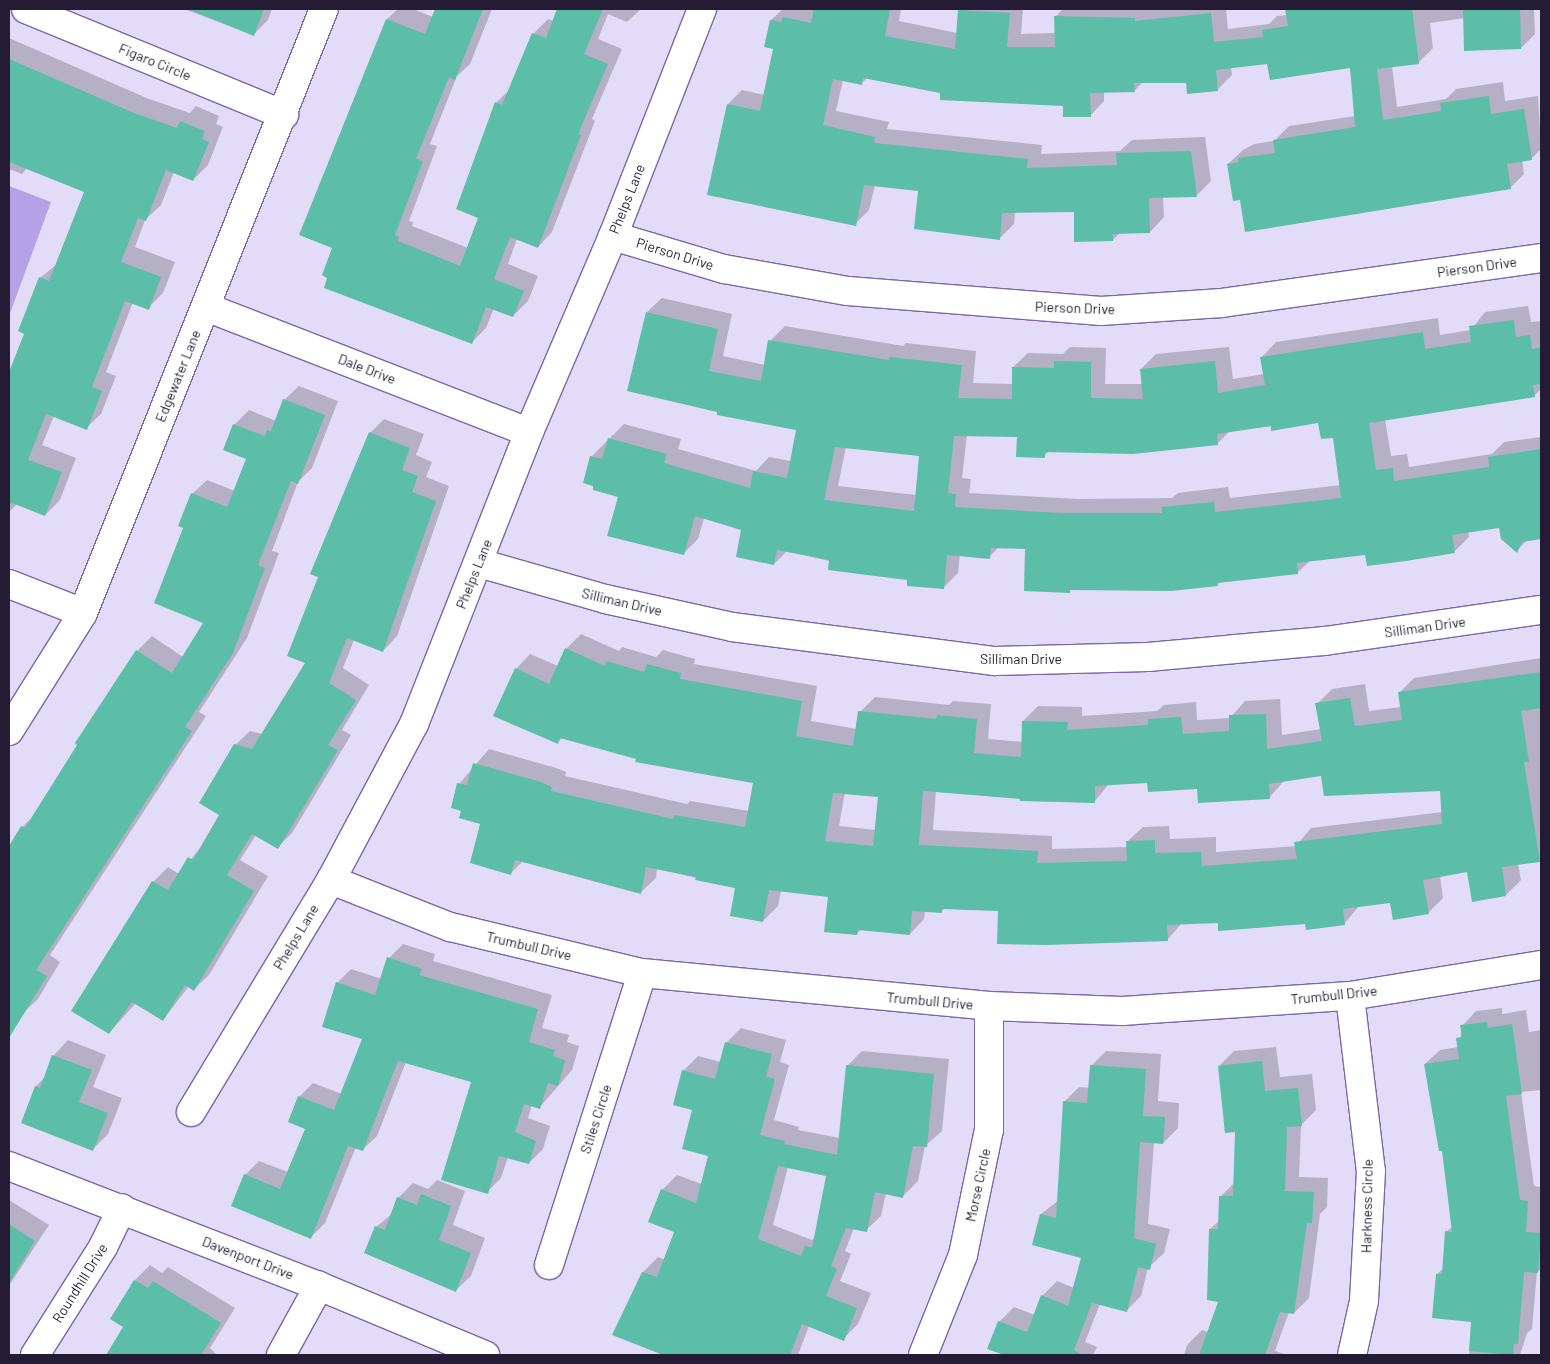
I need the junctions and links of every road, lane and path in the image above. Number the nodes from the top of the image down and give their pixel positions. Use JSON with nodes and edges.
{"nodes":[{"id":1,"x":26,"y":9,"type":"edge"},
{"id":2,"x":324,"y":9,"type":"edge"},
{"id":3,"x":702,"y":9,"type":"edge"},
{"id":4,"x":284,"y":115,"type":"junction"},
{"id":5,"x":613,"y":236,"type":"junction"},
{"id":6,"x":1541,"y":258,"type":"edge"},
{"id":7,"x":206,"y":307,"type":"junction"},
{"id":8,"x":529,"y":432,"type":"junction"},
{"id":9,"x":479,"y":563,"type":"junction"},
{"id":10,"x":9,"y":584,"type":"edge"},
{"id":11,"x":1541,"y":610,"type":"edge"},
{"id":12,"x":84,"y":613,"type":"junction"},
{"id":13,"x":9,"y":731,"type":"edge"},
{"id":14,"x":331,"y":880,"type":"junction"},
{"id":15,"x":1541,"y":965,"type":"edge"},
{"id":16,"x":642,"y":973,"type":"junction"},
{"id":17,"x":1350,"y":996,"type":"junction"},
{"id":18,"x":989,"y":1006,"type":"junction"},
{"id":19,"x":191,"y":1112,"type":"dead end"},
{"id":20,"x":9,"y":1166,"type":"edge"},
{"id":21,"x":122,"y":1208,"type":"junction"},
{"id":22,"x":549,"y":1265,"type":"dead end"},
{"id":23,"x":319,"y":1286,"type":"junction"},
{"id":24,"x":34,"y":1355,"type":"edge"},
{"id":25,"x":281,"y":1355,"type":"edge"},
{"id":26,"x":485,"y":1355,"type":"edge"},
{"id":27,"x":924,"y":1355,"type":"edge"},
{"id":28,"x":1352,"y":1355,"type":"edge"}],
"edges":[{"from":1,"to":4,"type":"street","name":"Figaro Circle"},
{"from":2,"to":4,"type":"street","name":"Edgewater Lane"},
{"from":3,"to":5,"type":"street","name":"Phelps Lane"},
{"from":4,"to":7,"type":"street","name":"Edgewater Lane"},
{"from":5,"to":6,"type":"street","name":"Pierson Drive"},
{"from":5,"to":8,"type":"street","name":"Phelps Lane"},
{"from":7,"to":8,"type":"street","name":"Dale Drive"},
{"from":7,"to":12,"type":"street","name":"Edgewater Lane"},
{"from":8,"to":9,"type":"street","name":"Phelps Lane"},
{"from":9,"to":11,"type":"street","name":"Silliman Drive"},
{"from":9,"to":14,"type":"street","name":"Phelps Lane"},
{"from":10,"to":12,"type":"street"},
{"from":12,"to":13,"type":"street","name":"Edgewater Lane"},
{"from":14,"to":16,"type":"street","name":"Trumbull Drive"},
{"from":14,"to":19,"type":"street","name":"Phelps Lane"},
{"from":15,"to":17,"type":"street","name":"Trumbull Drive"},
{"from":16,"to":18,"type":"street","name":"Trumbull Drive"},
{"from":16,"to":22,"type":"street","name":"Stiles Circle"},
{"from":17,"to":18,"type":"street","name":"Trumbull Drive"},
{"from":17,"to":28,"type":"street","name":"Harkness Circle"},
{"from":18,"to":27,"type":"street","name":"Morse Circle"},
{"from":20,"to":21,"type":"street","name":"Davenport Drive"},
{"from":21,"to":23,"type":"street","name":"Davenport Drive"},
{"from":21,"to":24,"type":"street","name":"Roundhill Drive"},
{"from":23,"to":25,"type":"street"},
{"from":23,"to":26,"type":"street","name":"Davenport Drive"}]}
